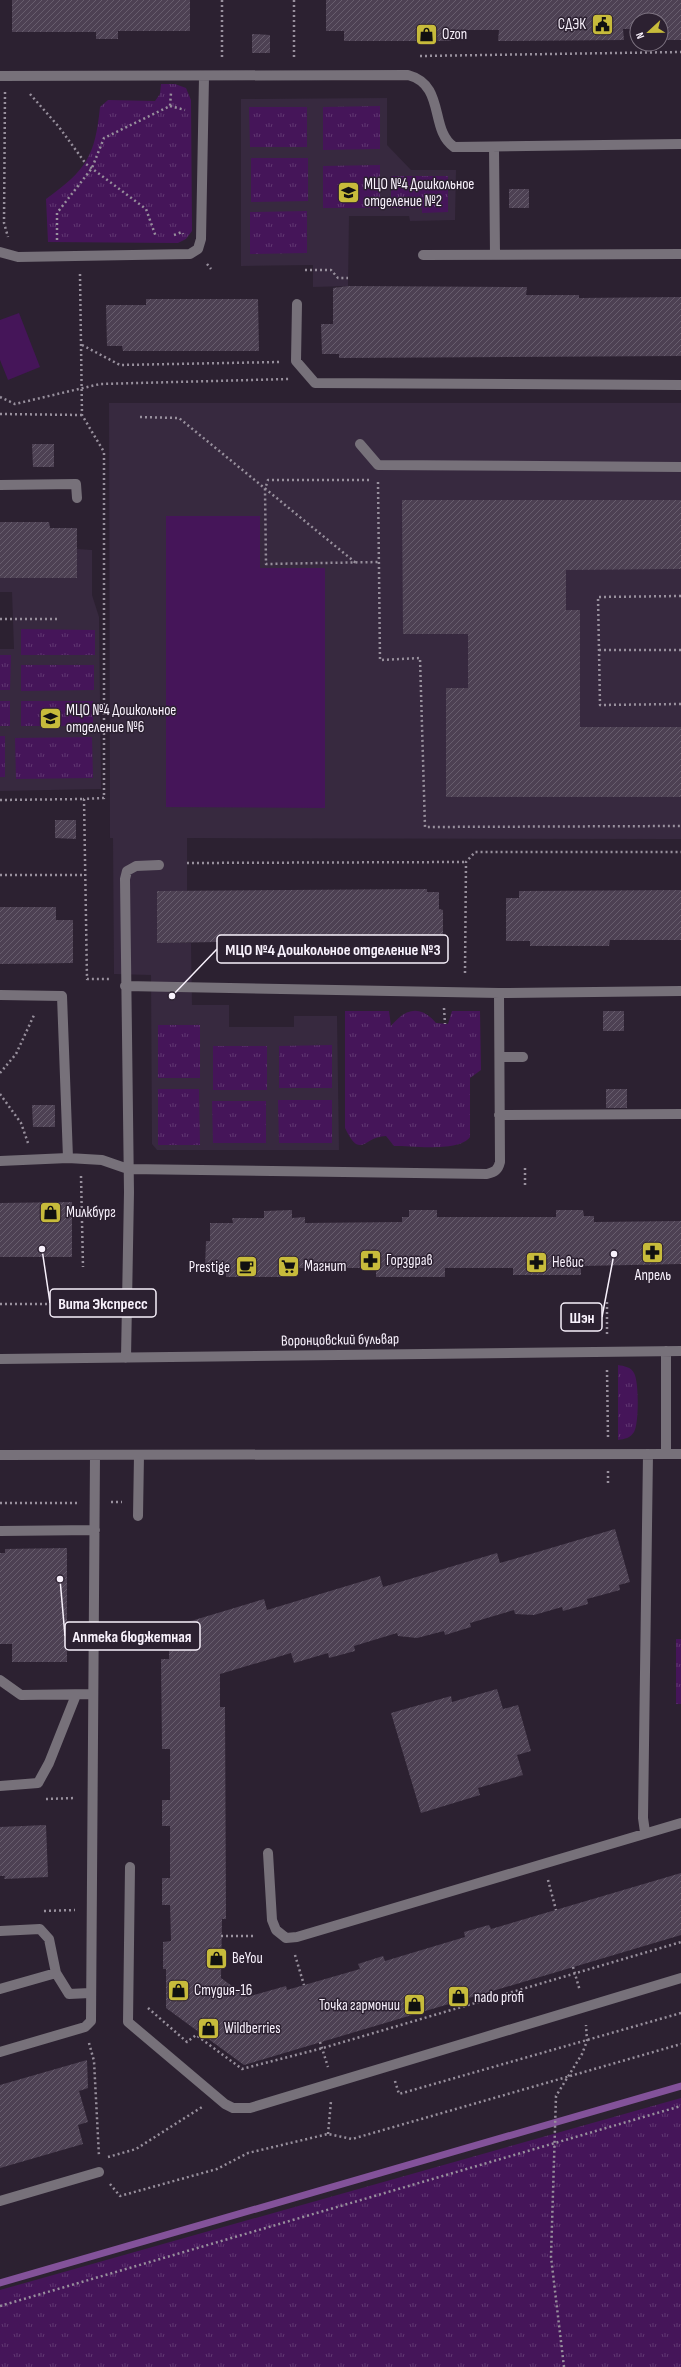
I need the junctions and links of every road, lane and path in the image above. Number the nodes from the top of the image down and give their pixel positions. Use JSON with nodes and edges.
{"nodes":[{"id":1,"x":222,"y":0,"type":"edge"},
{"id":2,"x":294,"y":0,"type":"edge"},
{"id":3,"x":681,"y":52,"type":"edge"},
{"id":4,"x":420,"y":56,"type":"dead end"},
{"id":5,"x":294,"y":59,"type":"dead end"},
{"id":6,"x":222,"y":60,"type":"dead end"},
{"id":7,"x":2,"y":76,"type":"edge"},
{"id":8,"x":171,"y":76,"type":"junction"},
{"id":9,"x":204,"y":77,"type":"junction"},
{"id":10,"x":4,"y":92,"type":"junction"},
{"id":11,"x":12,"y":92,"type":"dead end"},
{"id":12,"x":27,"y":92,"type":"dead end"},
{"id":13,"x":681,"y":144,"type":"edge"},
{"id":14,"x":494,"y":146,"type":"junction"},
{"id":15,"x":92,"y":168,"type":"junction"},
{"id":16,"x":13,"y":238,"type":"dead end"},
{"id":17,"x":156,"y":238,"type":"dead end"},
{"id":18,"x":52,"y":239,"type":"dead end"},
{"id":19,"x":57,"y":239,"type":"junction"},
{"id":20,"x":0,"y":252,"type":"edge"},
{"id":21,"x":681,"y":254,"type":"edge"},
{"id":22,"x":423,"y":255,"type":"dead end"},
{"id":23,"x":495,"y":255,"type":"junction"},
{"id":24,"x":57,"y":256,"type":"junction"},
{"id":25,"x":306,"y":270,"type":"dead end"},
{"id":26,"x":80,"y":271,"type":"dead end"},
{"id":27,"x":348,"y":278,"type":"dead end"},
{"id":28,"x":297,"y":304,"type":"dead end"},
{"id":29,"x":81,"y":345,"type":"junction"},
{"id":30,"x":296,"y":361,"type":"junction"},
{"id":31,"x":286,"y":380,"type":"dead end"},
{"id":32,"x":681,"y":385,"type":"edge"},
{"id":33,"x":82,"y":389,"type":"junction"},
{"id":34,"x":0,"y":397,"type":"edge"},
{"id":35,"x":0,"y":414,"type":"edge"},
{"id":36,"x":82,"y":415,"type":"junction"},
{"id":37,"x":140,"y":417,"type":"dead end"},
{"id":38,"x":360,"y":444,"type":"dead end"},
{"id":39,"x":681,"y":467,"type":"edge"},
{"id":40,"x":378,"y":480,"type":"junction"},
{"id":41,"x":386,"y":480,"type":"dead end"},
{"id":42,"x":0,"y":485,"type":"edge"},
{"id":43,"x":265,"y":489,"type":"junction"},
{"id":44,"x":78,"y":498,"type":"dead end"},
{"id":45,"x":378,"y":562,"type":"junction"},
{"id":46,"x":356,"y":563,"type":"junction"},
{"id":47,"x":681,"y":596,"type":"edge"},
{"id":48,"x":0,"y":619,"type":"edge"},
{"id":49,"x":60,"y":619,"type":"dead end"},
{"id":50,"x":599,"y":650,"type":"junction"},
{"id":51,"x":681,"y":650,"type":"edge"},
{"id":52,"x":681,"y":704,"type":"edge"},
{"id":53,"x":84,"y":799,"type":"junction"},
{"id":54,"x":0,"y":800,"type":"edge"},
{"id":55,"x":681,"y":826,"type":"edge"},
{"id":56,"x":681,"y":852,"type":"edge"},
{"id":57,"x":466,"y":862,"type":"junction"},
{"id":58,"x":187,"y":863,"type":"dead end"},
{"id":59,"x":159,"y":865,"type":"dead end"},
{"id":60,"x":0,"y":875,"type":"edge"},
{"id":61,"x":84,"y":875,"type":"junction"},
{"id":62,"x":465,"y":973,"type":"dead end"},
{"id":63,"x":104,"y":979,"type":"dead end"},
{"id":64,"x":125,"y":986,"type":"junction"},
{"id":65,"x":681,"y":991,"type":"edge"},
{"id":66,"x":499,"y":993,"type":"junction"},
{"id":67,"x":0,"y":995,"type":"edge"},
{"id":68,"x":38,"y":996,"type":"junction"},
{"id":69,"x":500,"y":1057,"type":"junction"},
{"id":70,"x":523,"y":1057,"type":"dead end"},
{"id":71,"x":0,"y":1072,"type":"edge"},
{"id":72,"x":0,"y":1094,"type":"edge"},
{"id":73,"x":681,"y":1114,"type":"edge"},
{"id":74,"x":499,"y":1115,"type":"junction"},
{"id":75,"x":68,"y":1158,"type":"junction"},
{"id":76,"x":30,"y":1160,"type":"junction"},
{"id":77,"x":0,"y":1161,"type":"edge"},
{"id":78,"x":524,"y":1166,"type":"dead end"},
{"id":79,"x":128,"y":1169,"type":"junction"},
{"id":80,"x":81,"y":1178,"type":"dead end"},
{"id":81,"x":524,"y":1185,"type":"dead end"},
{"id":82,"x":83,"y":1267,"type":"dead end"},
{"id":83,"x":607,"y":1302,"type":"dead end"},
{"id":84,"x":0,"y":1304,"type":"edge"},
{"id":85,"x":114,"y":1304,"type":"dead end"},
{"id":86,"x":608,"y":1340,"type":"dead end"},
{"id":87,"x":666,"y":1351,"type":"junction"},
{"id":88,"x":681,"y":1351,"type":"edge"},
{"id":89,"x":126,"y":1358,"type":"junction"},
{"id":90,"x":0,"y":1359,"type":"edge"},
{"id":91,"x":607,"y":1362,"type":"dead end"},
{"id":92,"x":608,"y":1443,"type":"dead end"},
{"id":93,"x":648,"y":1454,"type":"junction"},
{"id":94,"x":666,"y":1454,"type":"junction"},
{"id":95,"x":681,"y":1454,"type":"edge"},
{"id":96,"x":0,"y":1455,"type":"edge"},
{"id":97,"x":95,"y":1455,"type":"junction"},
{"id":98,"x":139,"y":1455,"type":"junction"},
{"id":99,"x":608,"y":1466,"type":"dead end"},
{"id":100,"x":608,"y":1486,"type":"dead end"},
{"id":101,"x":138,"y":1502,"type":"junction"},
{"id":102,"x":0,"y":1503,"type":"edge"},
{"id":103,"x":95,"y":1503,"type":"junction"},
{"id":104,"x":138,"y":1516,"type":"dead end"},
{"id":105,"x":95,"y":1530,"type":"junction"},
{"id":106,"x":0,"y":1531,"type":"edge"},
{"id":107,"x":0,"y":1680,"type":"edge"},
{"id":108,"x":93,"y":1694,"type":"junction"},
{"id":109,"x":76,"y":1695,"type":"junction"},
{"id":110,"x":0,"y":1786,"type":"edge"},
{"id":111,"x":681,"y":1823,"type":"edge"},
{"id":112,"x":645,"y":1832,"type":"junction"},
{"id":113,"x":268,"y":1853,"type":"dead end"},
{"id":114,"x":130,"y":1867,"type":"dead end"},
{"id":115,"x":548,"y":1880,"type":"dead end"},
{"id":116,"x":91,"y":1910,"type":"junction"},
{"id":117,"x":556,"y":1910,"type":"dead end"},
{"id":118,"x":45,"y":1911,"type":"dead end"},
{"id":119,"x":0,"y":1930,"type":"edge"},
{"id":120,"x":221,"y":1936,"type":"dead end"},
{"id":121,"x":253,"y":1936,"type":"dead end"},
{"id":122,"x":681,"y":1942,"type":"edge"},
{"id":123,"x":294,"y":1954,"type":"dead end"},
{"id":124,"x":573,"y":1967,"type":"dead end"},
{"id":125,"x":56,"y":1973,"type":"junction"},
{"id":126,"x":574,"y":1973,"type":"junction"},
{"id":127,"x":681,"y":1978,"type":"edge"},
{"id":128,"x":304,"y":1985,"type":"dead end"},
{"id":129,"x":0,"y":1989,"type":"edge"},
{"id":130,"x":90,"y":1993,"type":"junction"},
{"id":131,"x":148,"y":2003,"type":"dead end"},
{"id":132,"x":585,"y":2006,"type":"junction"},
{"id":133,"x":681,"y":2013,"type":"edge"},
{"id":134,"x":587,"y":2041,"type":"junction"},
{"id":135,"x":320,"y":2042,"type":"dead end"},
{"id":136,"x":681,"y":2044,"type":"edge"},
{"id":137,"x":81,"y":2045,"type":"dead end"},
{"id":138,"x":323,"y":2048,"type":"junction"},
{"id":139,"x":0,"y":2052,"type":"edge"},
{"id":140,"x":390,"y":2065,"type":"junction"},
{"id":141,"x":567,"y":2078,"type":"junction"},
{"id":142,"x":333,"y":2084,"type":"junction"},
{"id":143,"x":216,"y":2097,"type":"junction"},
{"id":144,"x":681,"y":2106,"type":"edge"},
{"id":145,"x":328,"y":2134,"type":"junction"},
{"id":146,"x":554,"y":2143,"type":"junction"},
{"id":147,"x":99,"y":2172,"type":"joint"},
{"id":148,"x":0,"y":2200,"type":"edge"},
{"id":149,"x":0,"y":2306,"type":"edge"},
{"id":150,"x":564,"y":2367,"type":"edge"}],
"edges":[{"from":1,"to":6,"type":"path"},
{"from":2,"to":5,"type":"path"},
{"from":3,"to":4,"type":"path"},
{"from":7,"to":8,"type":"street"},
{"from":7,"to":10,"type":"path"},
{"from":8,"to":9,"type":"street"},
{"from":8,"to":15,"type":"path"},
{"from":9,"to":14,"type":"street"},
{"from":9,"to":24,"type":"street"},
{"from":10,"to":11,"type":"path"},
{"from":10,"to":16,"type":"path"},
{"from":12,"to":15,"type":"path"},
{"from":13,"to":14,"type":"street"},
{"from":14,"to":23,"type":"street"},
{"from":15,"to":17,"type":"path"},
{"from":15,"to":19,"type":"path"},
{"from":18,"to":19,"type":"path"},
{"from":19,"to":24,"type":"path"},
{"from":20,"to":24,"type":"street"},
{"from":21,"to":23,"type":"street"},
{"from":22,"to":23,"type":"street"},
{"from":25,"to":27,"type":"path"},
{"from":26,"to":29,"type":"path"},
{"from":28,"to":30,"type":"street"},
{"from":29,"to":30,"type":"path"},
{"from":29,"to":33,"type":"path"},
{"from":30,"to":32,"type":"street"},
{"from":31,"to":33,"type":"path"},
{"from":33,"to":34,"type":"path"},
{"from":33,"to":36,"type":"path"},
{"from":35,"to":36,"type":"path"},
{"from":36,"to":53,"type":"path"},
{"from":37,"to":43,"type":"path"},
{"from":38,"to":39,"type":"street"},
{"from":40,"to":41,"type":"path"},
{"from":40,"to":43,"type":"path"},
{"from":40,"to":45,"type":"path"},
{"from":42,"to":44,"type":"street"},
{"from":43,"to":46,"type":"path"},
{"from":43,"to":46,"type":"path"},
{"from":45,"to":46,"type":"path"},
{"from":45,"to":55,"type":"path"},
{"from":47,"to":50,"type":"path"},
{"from":48,"to":49,"type":"path"},
{"from":50,"to":51,"type":"path"},
{"from":50,"to":52,"type":"path"},
{"from":53,"to":54,"type":"path"},
{"from":53,"to":61,"type":"path"},
{"from":56,"to":57,"type":"path"},
{"from":57,"to":58,"type":"path"},
{"from":57,"to":62,"type":"path"},
{"from":59,"to":64,"type":"street"},
{"from":60,"to":61,"type":"path"},
{"from":61,"to":63,"type":"path"},
{"from":64,"to":66,"type":"street"},
{"from":64,"to":79,"type":"street"},
{"from":65,"to":66,"type":"street"},
{"from":66,"to":69,"type":"street"},
{"from":67,"to":68,"type":"street"},
{"from":68,"to":71,"type":"path"},
{"from":68,"to":75,"type":"street"},
{"from":69,"to":70,"type":"street"},
{"from":69,"to":74,"type":"street"},
{"from":72,"to":76,"type":"path"},
{"from":73,"to":74,"type":"street"},
{"from":74,"to":79,"type":"street"},
{"from":75,"to":76,"type":"street"},
{"from":75,"to":79,"type":"street"},
{"from":76,"to":77,"type":"street"},
{"from":78,"to":81,"type":"path"},
{"from":79,"to":89,"type":"street"},
{"from":80,"to":82,"type":"path"},
{"from":83,"to":86,"type":"path"},
{"from":84,"to":85,"type":"path"},
{"from":87,"to":88,"type":"street","name":"Воронцовский бульвар"},
{"from":87,"to":89,"type":"street","name":"Воронцовский бульвар"},
{"from":87,"to":94,"type":"street"},
{"from":89,"to":90,"type":"street","name":"Воронцовский бульвар"},
{"from":91,"to":92,"type":"path"},
{"from":93,"to":94,"type":"street"},
{"from":93,"to":98,"type":"street"},
{"from":93,"to":112,"type":"street"},
{"from":94,"to":95,"type":"street"},
{"from":96,"to":97,"type":"street"},
{"from":97,"to":98,"type":"street"},
{"from":97,"to":103,"type":"street"},
{"from":98,"to":101,"type":"street"},
{"from":99,"to":100,"type":"path"},
{"from":101,"to":103,"type":"path"},
{"from":101,"to":104,"type":"street"},
{"from":102,"to":103,"type":"path"},
{"from":103,"to":105,"type":"street"},
{"from":105,"to":106,"type":"street"},
{"from":105,"to":108,"type":"street"},
{"from":107,"to":109,"type":"street"},
{"from":108,"to":109,"type":"street"},
{"from":108,"to":116,"type":"street"},
{"from":109,"to":110,"type":"street"},
{"from":111,"to":112,"type":"street"},
{"from":112,"to":113,"type":"street"},
{"from":114,"to":143,"type":"street"},
{"from":115,"to":117,"type":"path"},
{"from":116,"to":118,"type":"path"},
{"from":116,"to":130,"type":"street"},
{"from":119,"to":125,"type":"street"},
{"from":120,"to":121,"type":"path"},
{"from":122,"to":126,"type":"path"},
{"from":123,"to":128,"type":"path"},
{"from":124,"to":126,"type":"path"},
{"from":125,"to":129,"type":"street"},
{"from":125,"to":130,"type":"street"},
{"from":126,"to":132,"type":"path"},
{"from":126,"to":138,"type":"path"},
{"from":127,"to":132,"type":"street"},
{"from":130,"to":139,"type":"street"},
{"from":131,"to":138,"type":"path"},
{"from":132,"to":134,"type":"path"},
{"from":132,"to":140,"type":"street"},
{"from":133,"to":134,"type":"path"},
{"from":134,"to":140,"type":"path"},
{"from":134,"to":141,"type":"path"},
{"from":135,"to":138,"type":"path"},
{"from":136,"to":141,"type":"path"},
{"from":137,"to":143,"type":"path"},
{"from":138,"to":142,"type":"path"},
{"from":140,"to":142,"type":"street"},
{"from":141,"to":145,"type":"path"},
{"from":141,"to":146,"type":"path"},
{"from":142,"to":143,"type":"street"},
{"from":142,"to":145,"type":"path"},
{"from":144,"to":146,"type":"path"},
{"from":145,"to":147,"type":"path"},
{"from":146,"to":149,"type":"path"},
{"from":146,"to":150,"type":"path"},
{"from":147,"to":148,"type":"street"}]}
